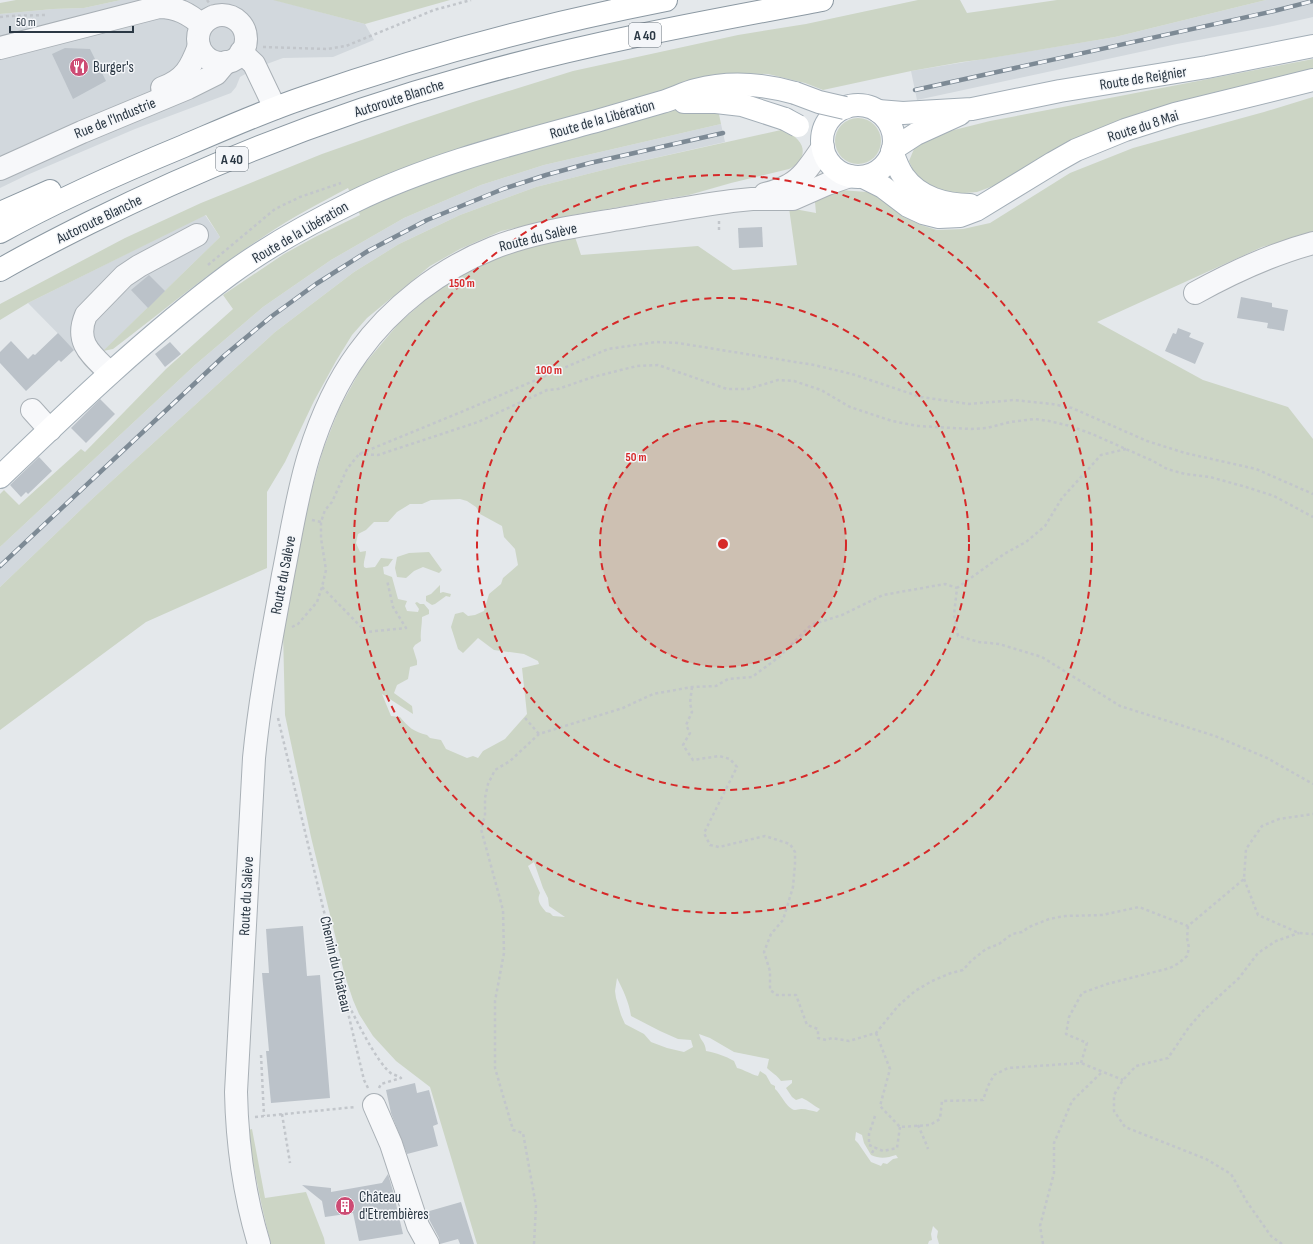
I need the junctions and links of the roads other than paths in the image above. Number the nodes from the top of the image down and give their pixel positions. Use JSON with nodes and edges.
{"nodes":[{"id":1,"x":666,"y":0,"type":"edge"},
{"id":2,"x":822,"y":0,"type":"edge"},
{"id":3,"x":65,"y":31,"type":"junction"},
{"id":4,"x":0,"y":32,"type":"edge"},
{"id":5,"x":201,"y":35,"type":"junction"},
{"id":6,"x":1313,"y":46,"type":"edge"},
{"id":7,"x":0,"y":48,"type":"edge"},
{"id":8,"x":237,"y":53,"type":"junction"},
{"id":9,"x":1313,"y":80,"type":"edge"},
{"id":10,"x":665,"y":102,"type":"junction"},
{"id":11,"x":972,"y":109,"type":"junction"},
{"id":12,"x":876,"y":110,"type":"junction"},
{"id":13,"x":267,"y":111,"type":"junction"},
{"id":14,"x":837,"y":114,"type":"junction"},
{"id":15,"x":822,"y":146,"type":"junction"},
{"id":16,"x":892,"y":150,"type":"junction"},
{"id":17,"x":0,"y":157,"type":"edge"},
{"id":18,"x":0,"y":169,"type":"edge"},
{"id":19,"x":856,"y":176,"type":"junction"},
{"id":20,"x":752,"y":199,"type":"junction"},
{"id":21,"x":986,"y":204,"type":"junction"},
{"id":22,"x":0,"y":213,"type":"edge"},
{"id":23,"x":0,"y":232,"type":"edge"},
{"id":24,"x":197,"y":235,"type":"dead end"},
{"id":25,"x":1313,"y":243,"type":"edge"},
{"id":26,"x":2,"y":269,"type":"edge"},
{"id":27,"x":1196,"y":293,"type":"dead end"},
{"id":28,"x":110,"y":374,"type":"junction"},
{"id":29,"x":32,"y":410,"type":"dead end"},
{"id":30,"x":50,"y":430,"type":"junction"},
{"id":31,"x":0,"y":477,"type":"edge"},
{"id":32,"x":378,"y":1100,"type":"road end"},
{"id":33,"x":259,"y":1244,"type":"edge"},
{"id":34,"x":428,"y":1244,"type":"edge"}],
"edges":[{"from":1,"to":13,"type":"main road","name":"Autoroute Blanche","number":"A 40"},
{"from":2,"to":26,"type":"main road","name":"Autoroute Blanche","number":"A 40"},
{"from":3,"to":4,"type":"street"},
{"from":3,"to":5,"type":"street"},
{"from":3,"to":7,"type":"street"},
{"from":5,"to":8,"type":"street"},
{"from":5,"to":8,"type":"street"},
{"from":5,"to":17,"type":"street","name":"Rue de l'Industrie"},
{"from":6,"to":11,"type":"main road","name":"Route de Reignier"},
{"from":8,"to":13,"type":"street"},
{"from":8,"to":18,"type":"street","name":"Rue de l'Industrie"},
{"from":9,"to":21,"type":"main road","name":"Route du 8 Mai"},
{"from":10,"to":14,"type":"main road","name":"Route de la Libération","bridge":true},
{"from":10,"to":15,"type":"main road","name":"Route de la Libération","bridge":true},
{"from":10,"to":28,"type":"main road","name":"Route de la Libération"},
{"from":11,"to":12,"type":"main road","name":"Route de Reignier"},
{"from":11,"to":16,"type":"main road","name":"Route de Reignier"},
{"from":12,"to":14,"type":"main road"},
{"from":12,"to":16,"type":"main road"},
{"from":13,"to":22,"type":"main road"},
{"from":13,"to":23,"type":"main road","name":"Autoroute Blanche","number":"A 40"},
{"from":14,"to":15,"type":"main road"},
{"from":15,"to":19,"type":"main road"},
{"from":15,"to":20,"type":"street","name":"Route du Salève"},
{"from":16,"to":19,"type":"main road"},
{"from":16,"to":21,"type":"main road","name":"Route du 8 Mai"},
{"from":19,"to":20,"type":"street","name":"Route du Salève"},
{"from":19,"to":21,"type":"main road","name":"Route du 8 Mai"},
{"from":20,"to":33,"type":"street","name":"Route du Salève"},
{"from":24,"to":28,"type":"street"},
{"from":25,"to":27,"type":"street"},
{"from":28,"to":30,"type":"main road","name":"Route de la Libération"},
{"from":29,"to":30,"type":"street"},
{"from":30,"to":31,"type":"main road","name":"Route de la Libération"},
{"from":32,"to":34,"type":"street"}]}
